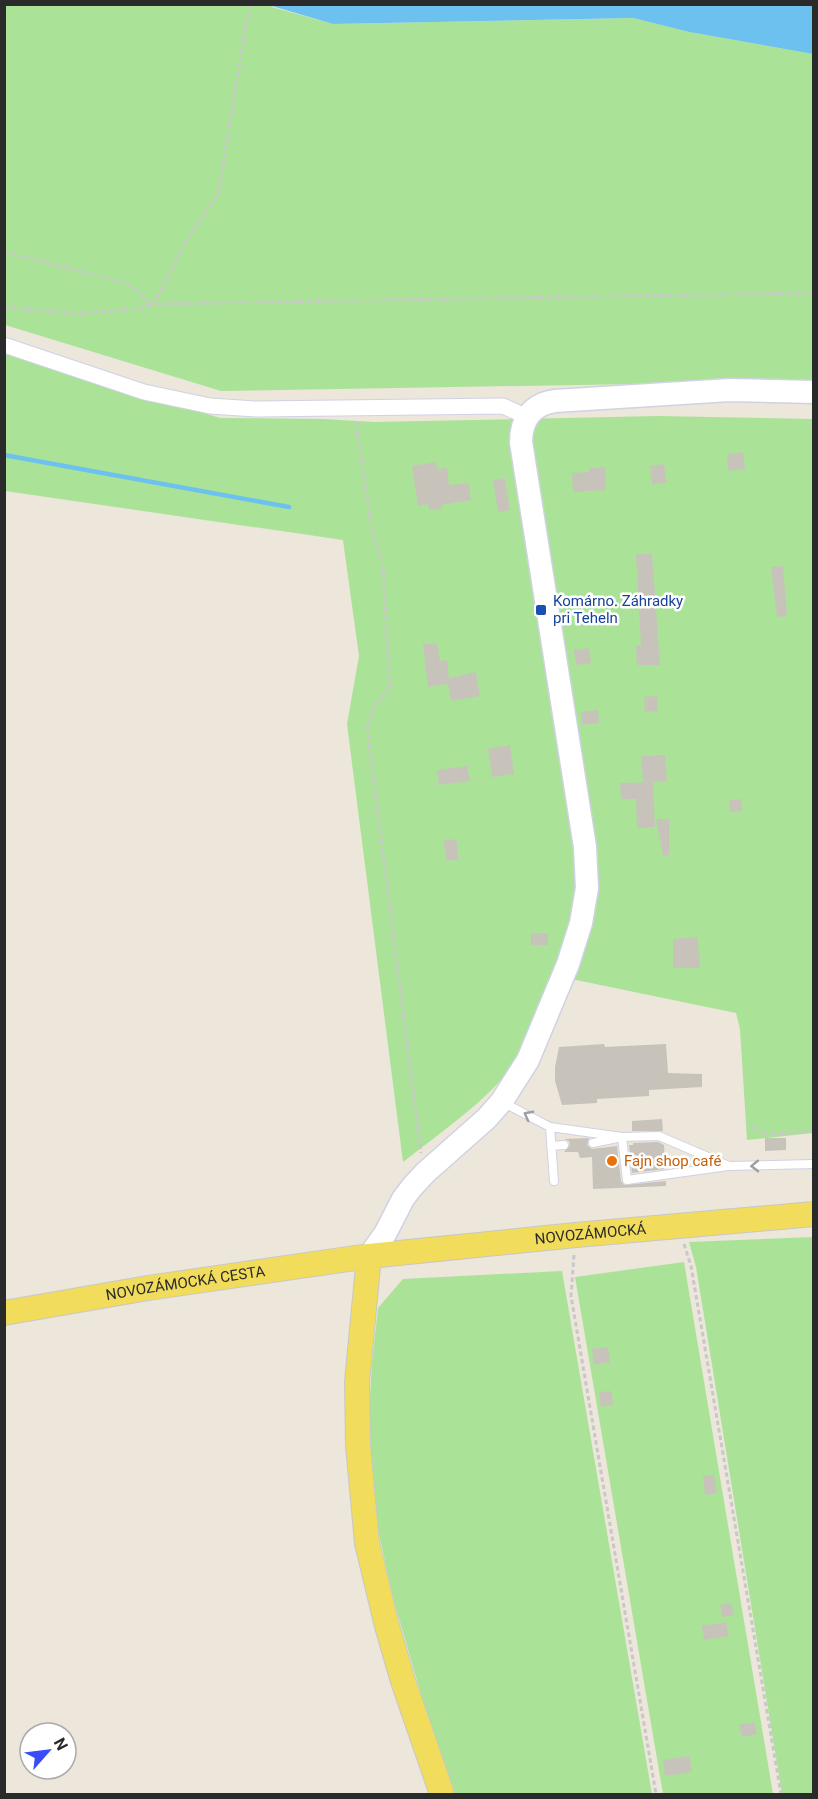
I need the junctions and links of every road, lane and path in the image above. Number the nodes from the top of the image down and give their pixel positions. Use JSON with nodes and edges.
{"nodes":[{"id":1,"x":251,"y":4,"type":"edge"},
{"id":2,"x":4,"y":252,"type":"edge"},
{"id":3,"x":813,"y":293,"type":"edge"},
{"id":4,"x":151,"y":304,"type":"junction"},
{"id":5,"x":4,"y":307,"type":"edge"},
{"id":6,"x":4,"y":345,"type":"edge"},
{"id":7,"x":813,"y":392,"type":"edge"},
{"id":8,"x":354,"y":409,"type":"junction"},
{"id":9,"x":527,"y":417,"type":"junction"},
{"id":10,"x":502,"y":1101,"type":"junction"},
{"id":11,"x":751,"y":1125,"type":"dead end"},
{"id":12,"x":550,"y":1127,"type":"junction"},
{"id":13,"x":813,"y":1130,"type":"edge"},
{"id":14,"x":622,"y":1137,"type":"junction"},
{"id":15,"x":593,"y":1143,"type":"dead end"},
{"id":16,"x":564,"y":1145,"type":"dead end"},
{"id":17,"x":551,"y":1146,"type":"junction"},
{"id":18,"x":813,"y":1164,"type":"edge"},
{"id":19,"x":729,"y":1166,"type":"junction"},
{"id":20,"x":426,"y":1172,"type":"junction"},
{"id":21,"x":554,"y":1181,"type":"dead end"},
{"id":22,"x":813,"y":1214,"type":"edge"},
{"id":23,"x":678,"y":1226,"type":"junction"},
{"id":24,"x":576,"y":1235,"type":"junction"},
{"id":25,"x":369,"y":1256,"type":"junction"},
{"id":26,"x":4,"y":1313,"type":"edge"},
{"id":27,"x":442,"y":1794,"type":"edge"},
{"id":28,"x":656,"y":1794,"type":"edge"},
{"id":29,"x":781,"y":1794,"type":"edge"}],
"edges":[{"from":1,"to":4,"type":"path"},
{"from":2,"to":4,"type":"path"},
{"from":3,"to":4,"type":"path"},
{"from":4,"to":5,"type":"path"},
{"from":6,"to":8,"type":"street"},
{"from":7,"to":9,"type":"street"},
{"from":8,"to":9,"type":"street"},
{"from":8,"to":20,"type":"path"},
{"from":9,"to":10,"type":"street"},
{"from":12,"to":10,"type":"lane","one_way":true},
{"from":10,"to":20,"type":"street"},
{"from":11,"to":13,"type":"path"},
{"from":12,"to":14,"type":"lane"},
{"from":12,"to":17,"type":"lane"},
{"from":14,"to":15,"type":"lane"},
{"from":14,"to":19,"type":"lane"},
{"from":14,"to":19,"type":"lane"},
{"from":16,"to":17,"type":"lane"},
{"from":17,"to":21,"type":"lane"},
{"from":18,"to":19,"type":"lane","one_way":true},
{"from":20,"to":25,"type":"street"},
{"from":22,"to":23,"type":"main road","name":"NOVOZÁMOCKÁ"},
{"from":23,"to":24,"type":"main road","name":"NOVOZÁMOCKÁ"},
{"from":23,"to":29,"type":"path"},
{"from":24,"to":25,"type":"main road","name":"NOVOZÁMOCKÁ"},
{"from":24,"to":28,"type":"path"},
{"from":25,"to":26,"type":"main road","name":"NOVOZÁMOCKÁ CESTA"},
{"from":25,"to":27,"type":"main road"}]}
